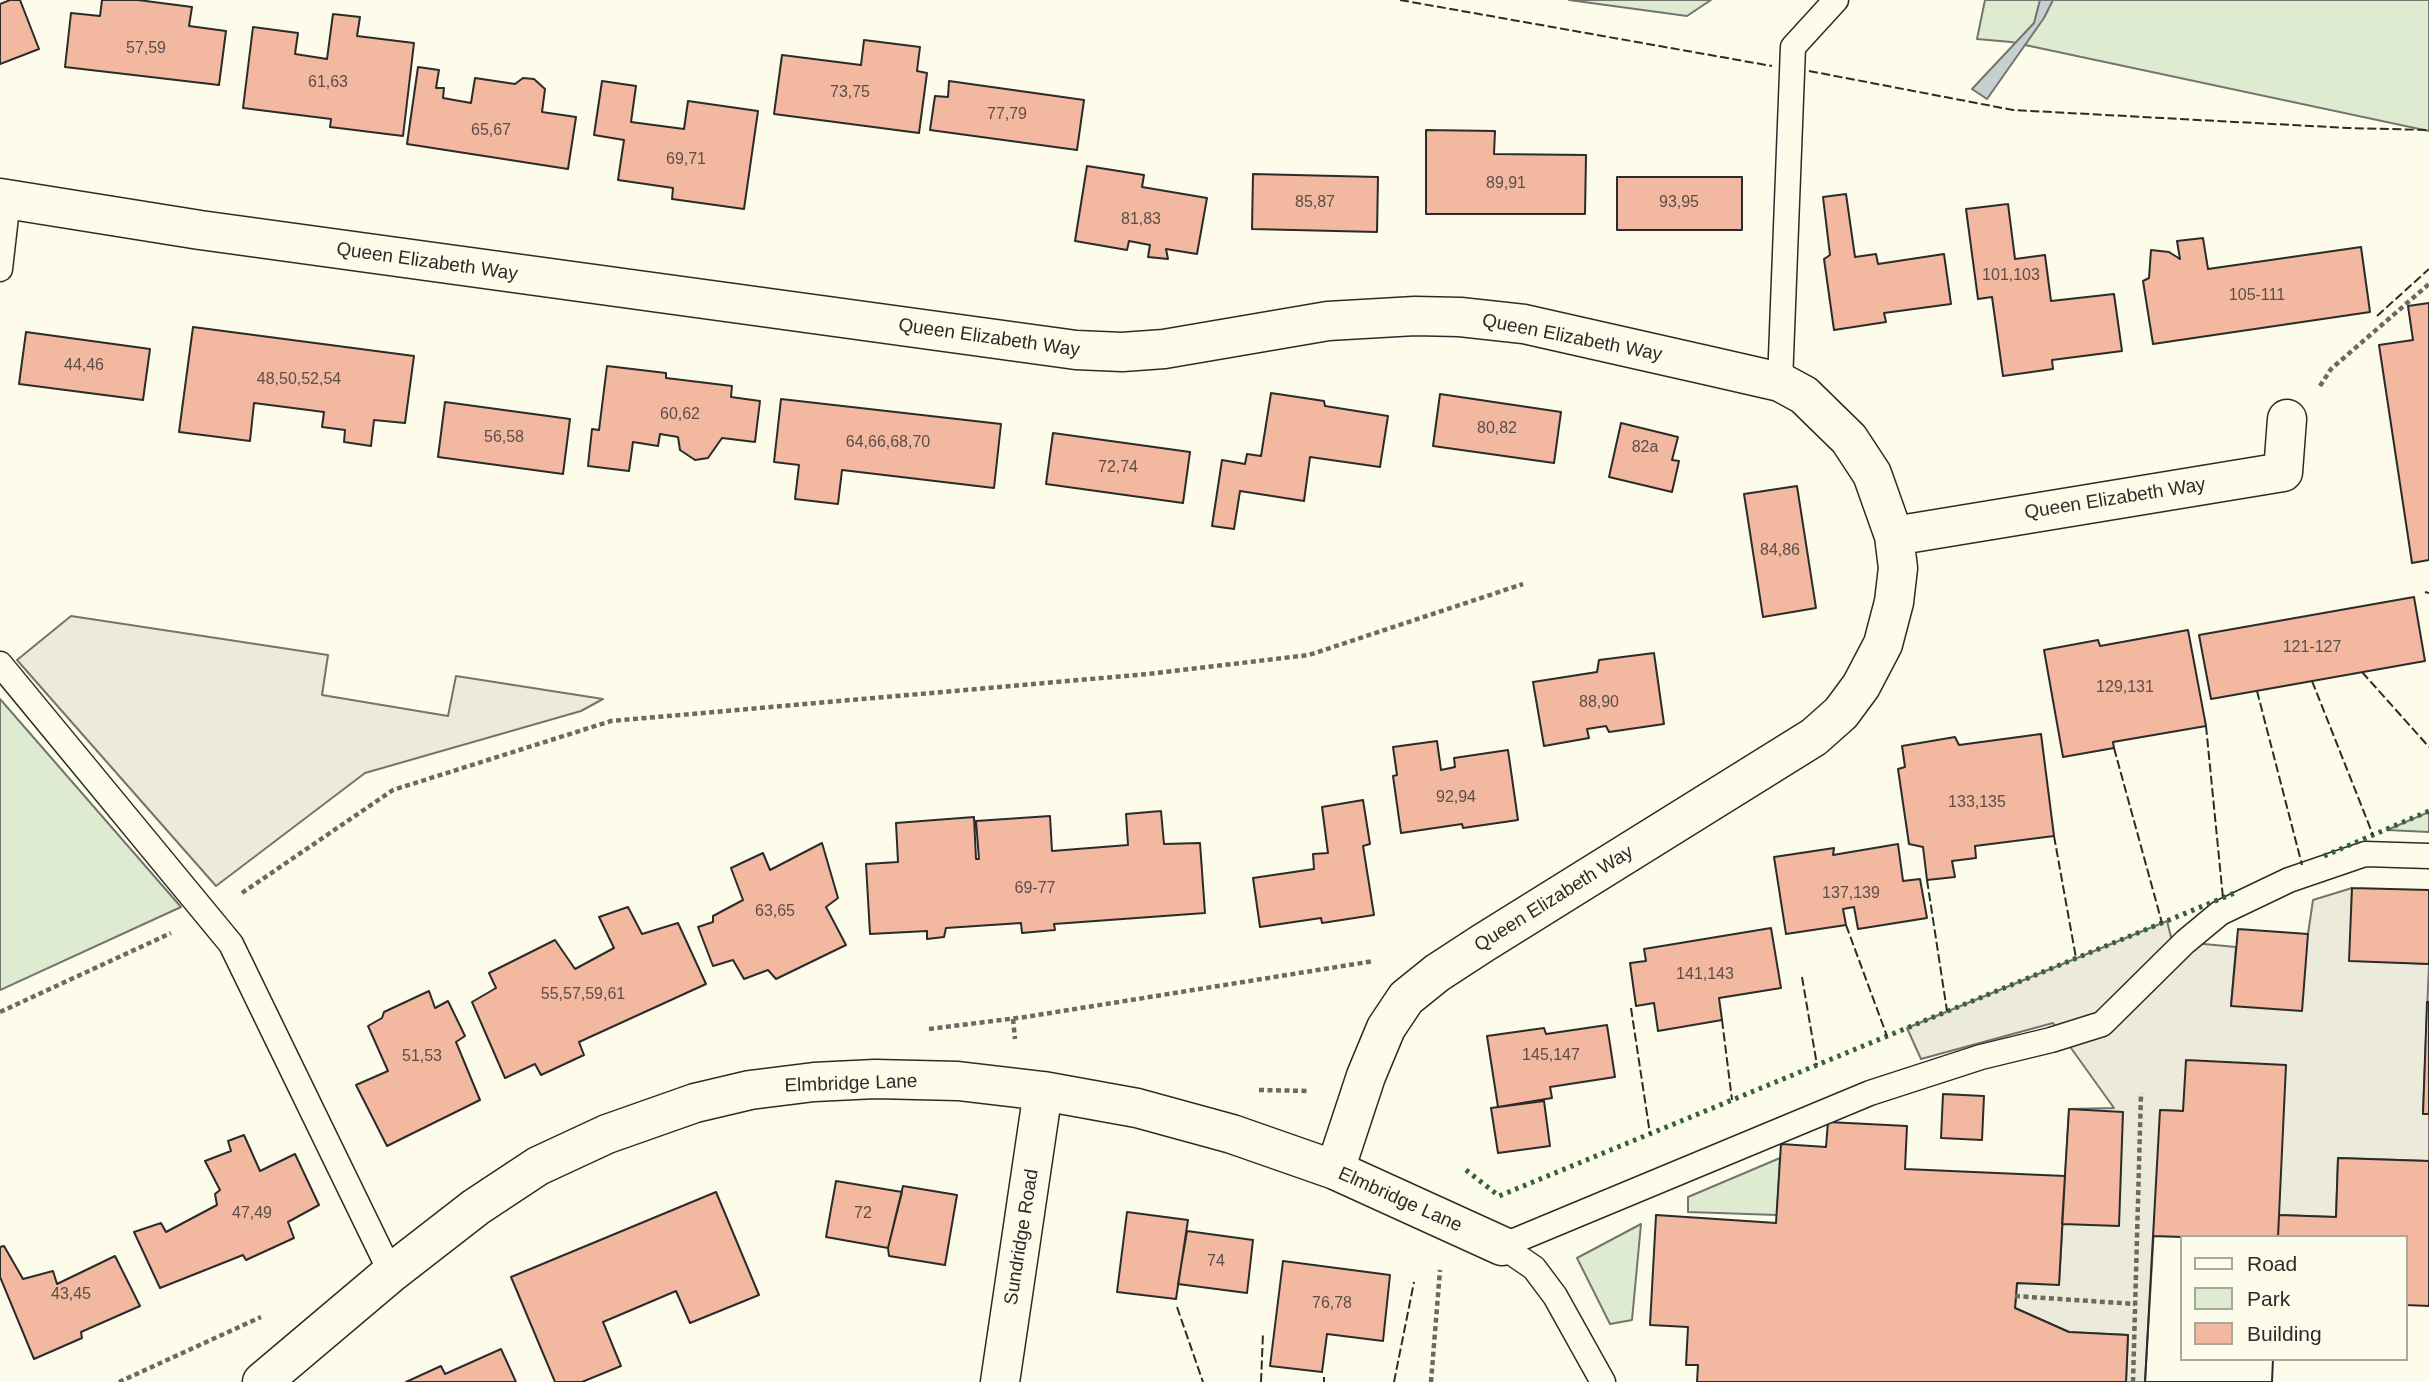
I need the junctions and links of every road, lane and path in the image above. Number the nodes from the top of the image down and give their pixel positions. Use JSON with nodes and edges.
{"nodes":[{"id":1,"x":1836,"y":0,"type":"edge"},
{"id":2,"x":4,"y":199,"type":"edge"},
{"id":3,"x":0,"y":269,"type":"edge"},
{"id":4,"x":2429,"y":284,"type":"edge"},
{"id":5,"x":1780,"y":382,"type":"junction"},
{"id":6,"x":2287,"y":419,"type":"joint"},
{"id":7,"x":1894,"y":536,"type":"junction"},
{"id":8,"x":1523,"y":584,"type":"dead end"},
{"id":9,"x":0,"y":664,"type":"edge"},
{"id":10,"x":2429,"y":856,"type":"edge"},
{"id":11,"x":207,"y":916,"type":"junction"},
{"id":12,"x":1382,"y":960,"type":"dead end"},
{"id":13,"x":0,"y":1012,"type":"edge"},
{"id":14,"x":1013,"y":1019,"type":"junction"},
{"id":15,"x":922,"y":1030,"type":"dead end"},
{"id":16,"x":1021,"y":1039,"type":"dead end"},
{"id":17,"x":1255,"y":1090,"type":"dead end"},
{"id":18,"x":1044,"y":1091,"type":"junction"},
{"id":19,"x":1314,"y":1091,"type":"dead end"},
{"id":20,"x":2141,"y":1093,"type":"dead end"},
{"id":21,"x":1335,"y":1170,"type":"junction"},
{"id":22,"x":1443,"y":1220,"type":"junction"},
{"id":23,"x":1502,"y":1246,"type":"junction"},
{"id":24,"x":391,"y":1273,"type":"junction"},
{"id":25,"x":2015,"y":1296,"type":"dead end"},
{"id":26,"x":2135,"y":1304,"type":"junction"},
{"id":27,"x":268,"y":1314,"type":"dead end"},
{"id":28,"x":119,"y":1382,"type":"edge"},
{"id":29,"x":262,"y":1382,"type":"edge"},
{"id":30,"x":1000,"y":1382,"type":"edge"},
{"id":31,"x":1431,"y":1382,"type":"edge"},
{"id":32,"x":1603,"y":1382,"type":"edge"},
{"id":33,"x":2133,"y":1382,"type":"edge"}],
"edges":[{"from":1,"to":5,"type":"lane"},
{"from":2,"to":3,"type":"lane"},
{"from":2,"to":5,"type":"street","name":"Queen Elizabeth Way"},
{"from":4,"to":6,"type":"path"},
{"from":5,"to":7,"type":"street","name":"Queen Elizabeth Way"},
{"from":6,"to":7,"type":"street","name":"Queen Elizabeth Way"},
{"from":7,"to":21,"type":"street","name":"Queen Elizabeth Way"},
{"from":8,"to":11,"type":"path"},
{"from":9,"to":11,"type":"lane"},
{"from":10,"to":23,"type":"lane"},
{"from":11,"to":13,"type":"path"},
{"from":11,"to":24,"type":"lane"},
{"from":12,"to":14,"type":"path"},
{"from":14,"to":15,"type":"path"},
{"from":14,"to":16,"type":"path"},
{"from":17,"to":19,"type":"path"},
{"from":18,"to":21,"type":"street","name":"Elmbridge Lane"},
{"from":18,"to":24,"type":"street","name":"Elmbridge Lane"},
{"from":18,"to":30,"type":"street","name":"Sundridge Road"},
{"from":20,"to":26,"type":"path"},
{"from":21,"to":22,"type":"street","name":"Elmbridge Lane"},
{"from":22,"to":23,"type":"street","name":"Elmbridge Lane"},
{"from":22,"to":31,"type":"path"},
{"from":23,"to":32,"type":"lane"},
{"from":24,"to":29,"type":"street","name":"Elmbridge Lane"},
{"from":25,"to":26,"type":"path"},
{"from":26,"to":33,"type":"path"},
{"from":27,"to":28,"type":"path"}]}
